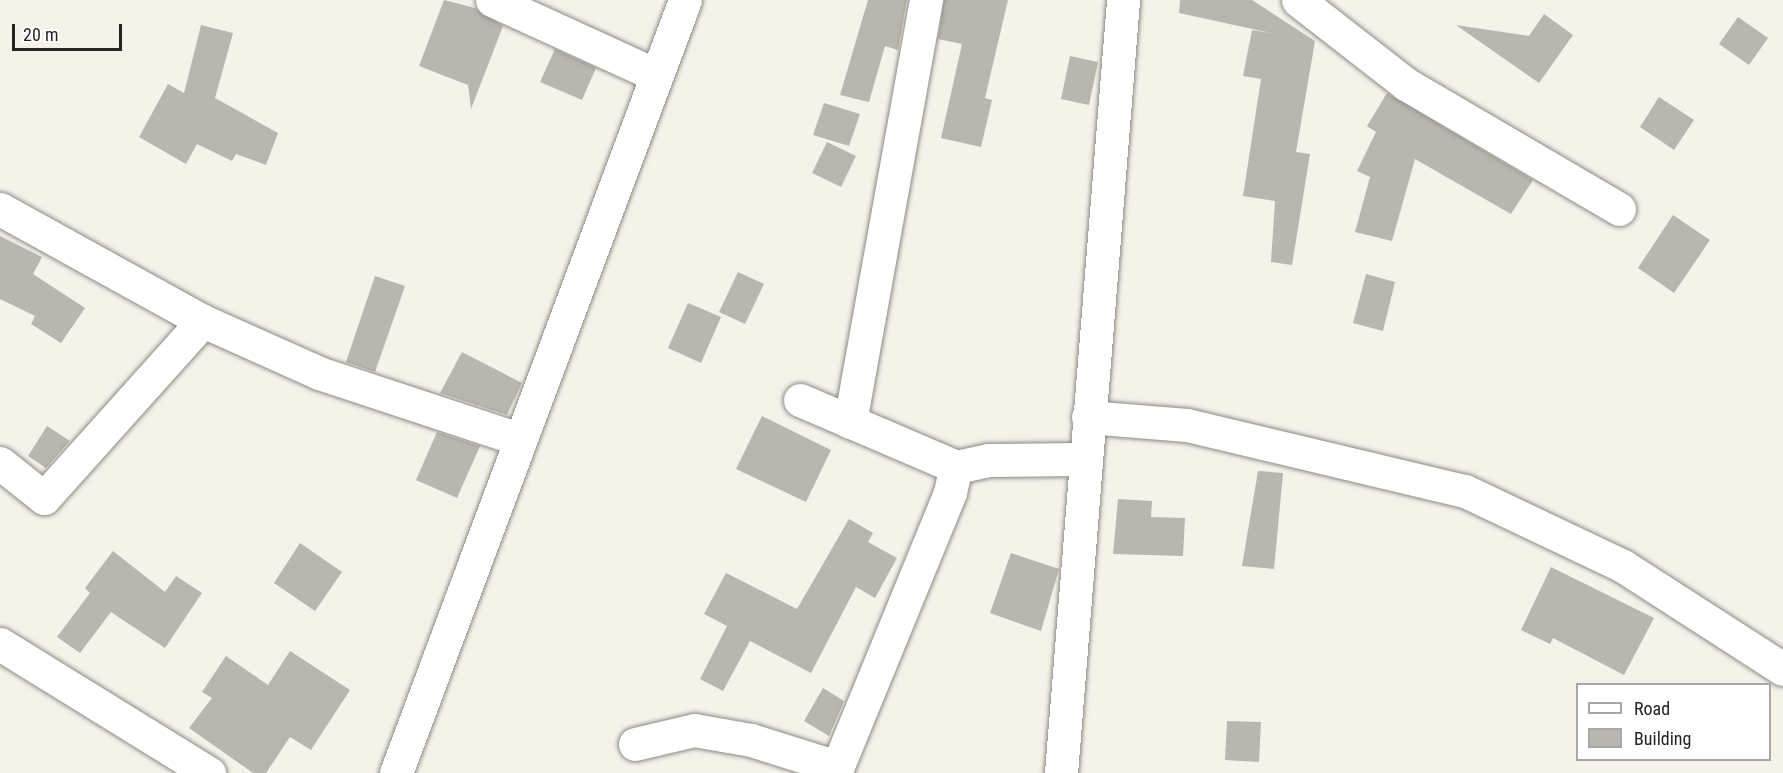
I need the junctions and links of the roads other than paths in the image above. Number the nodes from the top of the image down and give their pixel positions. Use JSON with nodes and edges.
{"nodes":[{"id":1,"x":492,"y":0,"type":"edge"},
{"id":2,"x":685,"y":0,"type":"edge"},
{"id":3,"x":926,"y":0,"type":"edge"},
{"id":4,"x":1123,"y":0,"type":"edge"},
{"id":5,"x":1298,"y":0,"type":"edge"},
{"id":6,"x":656,"y":75,"type":"junction"},
{"id":7,"x":1619,"y":208,"type":"dead end"},
{"id":8,"x":0,"y":209,"type":"edge"},
{"id":9,"x":203,"y":321,"type":"junction"},
{"id":10,"x":800,"y":400,"type":"dead end"},
{"id":11,"x":1088,"y":417,"type":"junction"},
{"id":12,"x":850,"y":422,"type":"junction"},
{"id":13,"x":519,"y":439,"type":"junction"},
{"id":14,"x":1084,"y":459,"type":"junction"},
{"id":15,"x":0,"y":463,"type":"edge"},
{"id":16,"x":956,"y":467,"type":"junction"},
{"id":17,"x":0,"y":645,"type":"edge"},
{"id":18,"x":1783,"y":669,"type":"edge"},
{"id":19,"x":635,"y":744,"type":"dead end"},
{"id":20,"x":836,"y":770,"type":"edge"},
{"id":21,"x":208,"y":773,"type":"edge"},
{"id":22,"x":396,"y":773,"type":"edge"},
{"id":23,"x":1061,"y":773,"type":"edge"}],
"edges":[{"from":1,"to":6,"type":"street"},
{"from":2,"to":6,"type":"street"},
{"from":3,"to":12,"type":"street"},
{"from":4,"to":11,"type":"street"},
{"from":5,"to":7,"type":"street"},
{"from":6,"to":13,"type":"street"},
{"from":8,"to":9,"type":"street"},
{"from":9,"to":13,"type":"street"},
{"from":9,"to":15,"type":"street"},
{"from":10,"to":12,"type":"street"},
{"from":11,"to":14,"type":"street"},
{"from":11,"to":18,"type":"street"},
{"from":12,"to":16,"type":"street"},
{"from":13,"to":22,"type":"street"},
{"from":14,"to":16,"type":"street"},
{"from":14,"to":23,"type":"street"},
{"from":16,"to":20,"type":"street"},
{"from":17,"to":21,"type":"street"},
{"from":19,"to":20,"type":"street"}]}
